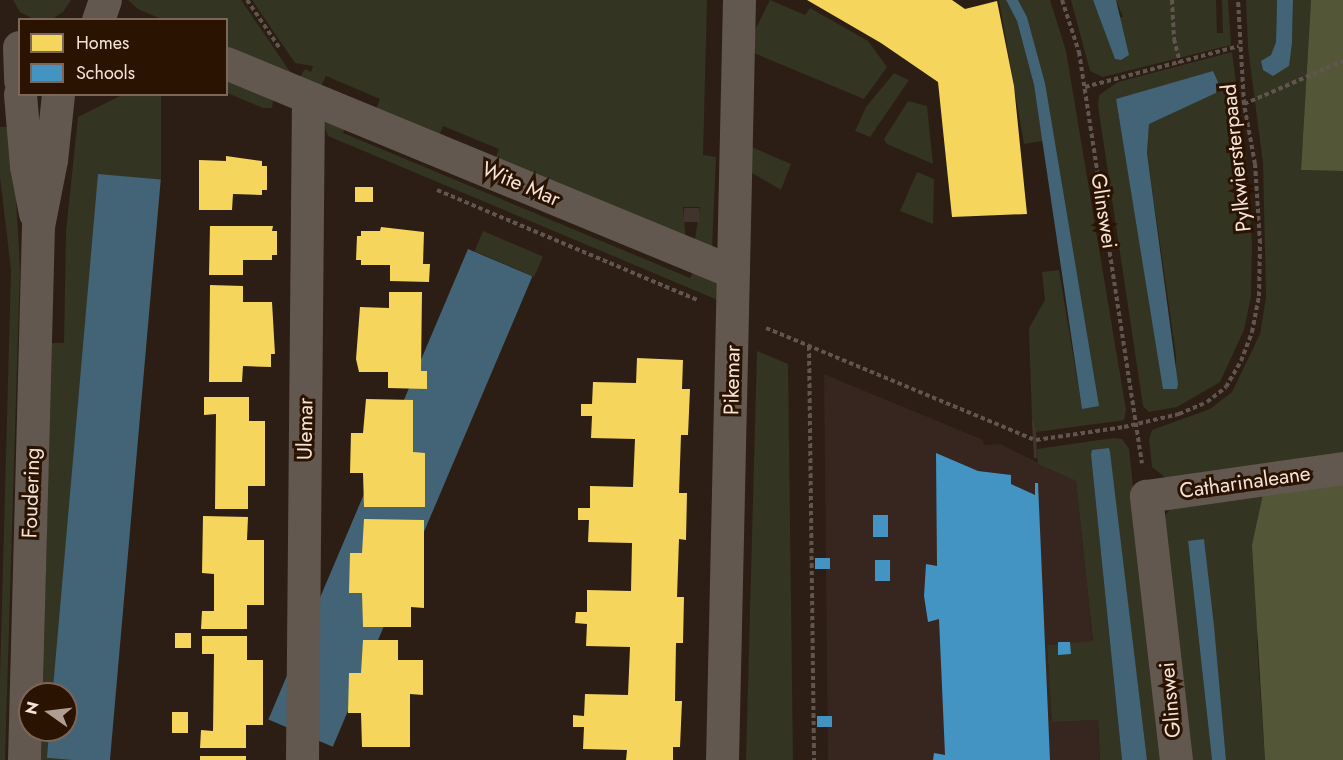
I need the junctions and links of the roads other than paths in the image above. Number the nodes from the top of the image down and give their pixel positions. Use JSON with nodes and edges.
{"nodes":[{"id":1,"x":739,"y":0,"type":"edge"},
{"id":2,"x":0,"y":34,"type":"edge"},
{"id":3,"x":18,"y":47,"type":"edge"},
{"id":4,"x":228,"y":64,"type":"edge"},
{"id":5,"x":20,"y":96,"type":"edge"},
{"id":6,"x":58,"y":96,"type":"edge"},
{"id":7,"x":308,"y":98,"type":"junction"},
{"id":8,"x":38,"y":226,"type":"junction"},
{"id":9,"x":733,"y":272,"type":"junction"},
{"id":10,"x":1343,"y":468,"type":"edge"},
{"id":11,"x":1146,"y":496,"type":"joint"},
{"id":12,"x":24,"y":760,"type":"edge"},
{"id":13,"x":302,"y":760,"type":"edge"},
{"id":14,"x":722,"y":760,"type":"edge"},
{"id":15,"x":1176,"y":760,"type":"edge"}],
"edges":[{"from":1,"to":9,"type":"street","name":"Pikemar"},
{"from":2,"to":3,"type":"street"},
{"from":4,"to":7,"type":"street","name":"Wite Mar"},
{"from":5,"to":8,"type":"street","name":"Foudering"},
{"from":6,"to":8,"type":"street","name":"Foudering"},
{"from":7,"to":9,"type":"street","name":"Wite Mar"},
{"from":7,"to":13,"type":"street","name":"Ulemar"},
{"from":8,"to":12,"type":"street","name":"Foudering"},
{"from":9,"to":14,"type":"street","name":"Pikemar"},
{"from":10,"to":11,"type":"street","name":"Catharinaleane"},
{"from":11,"to":15,"type":"street","name":"Glinswei"}]}
